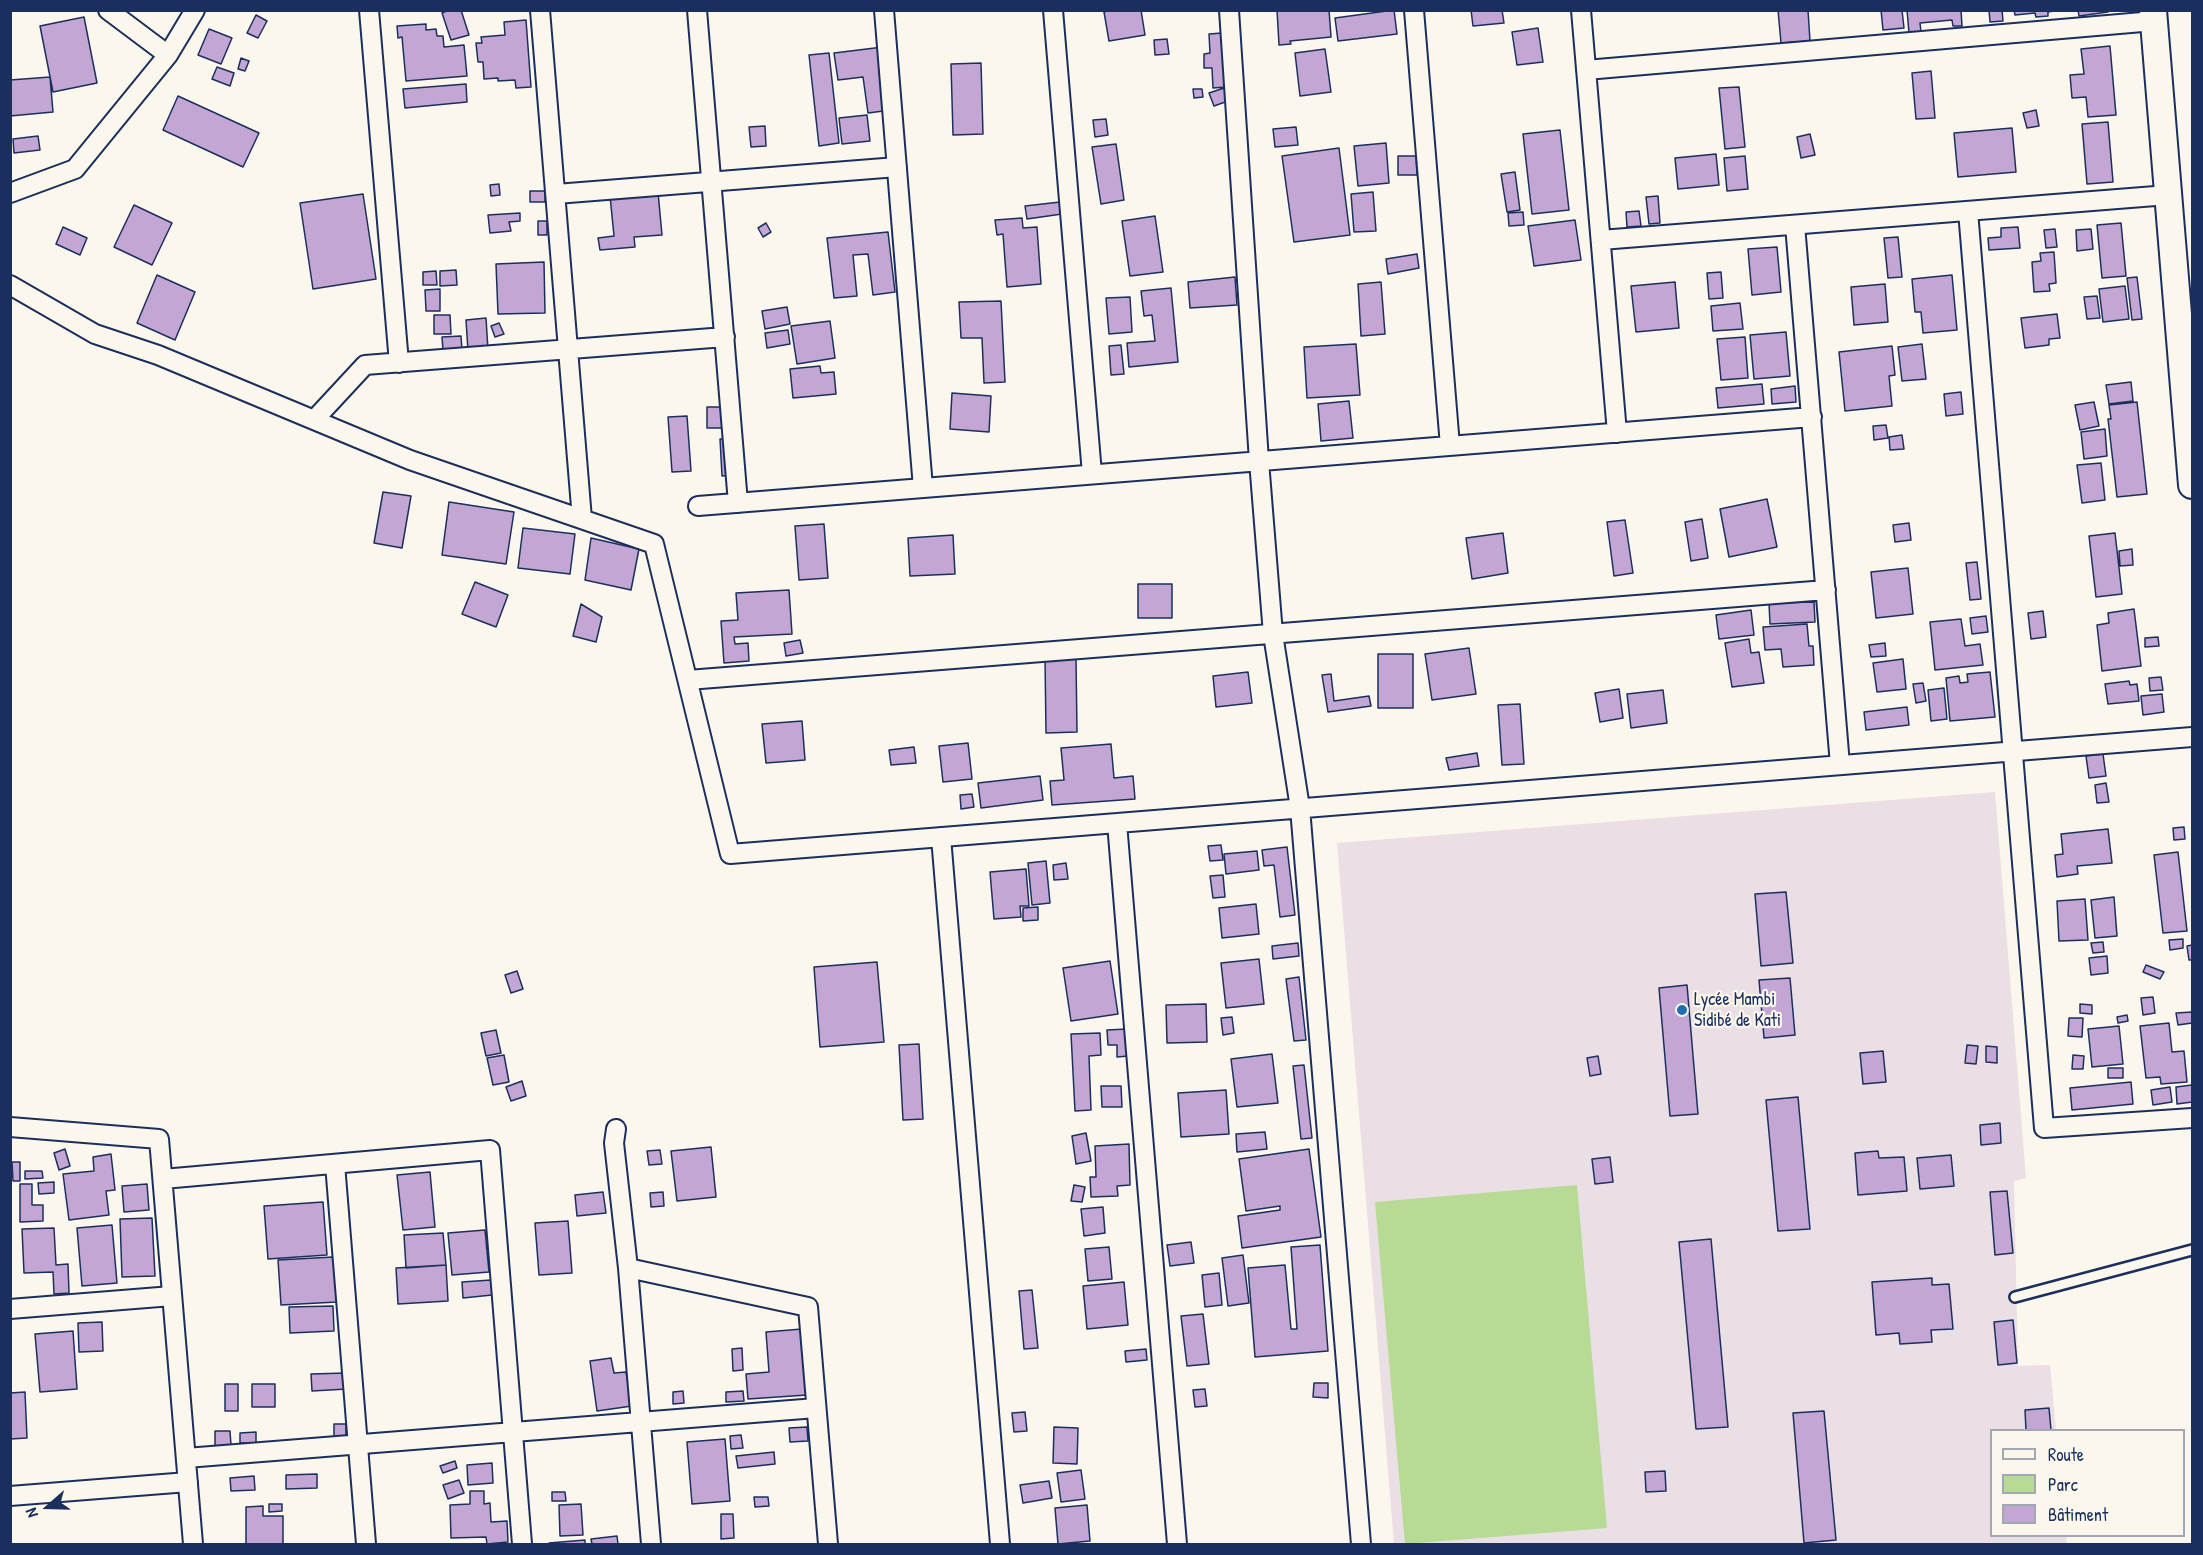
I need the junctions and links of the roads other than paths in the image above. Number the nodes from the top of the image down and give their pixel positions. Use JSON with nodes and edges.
{"nodes":[{"id":1,"x":108,"y":10,"type":"edge"},
{"id":2,"x":195,"y":10,"type":"edge"},
{"id":3,"x":369,"y":10,"type":"edge"},
{"id":4,"x":540,"y":10,"type":"edge"},
{"id":5,"x":698,"y":10,"type":"edge"},
{"id":6,"x":884,"y":10,"type":"edge"},
{"id":7,"x":1053,"y":10,"type":"edge"},
{"id":8,"x":1230,"y":10,"type":"edge"},
{"id":9,"x":1414,"y":10,"type":"edge"},
{"id":10,"x":1581,"y":10,"type":"edge"},
{"id":11,"x":2154,"y":16,"type":"edge"},
{"id":12,"x":168,"y":55,"type":"junction"},
{"id":13,"x":1586,"y":70,"type":"junction"},
{"id":14,"x":897,"y":167,"type":"junction"},
{"id":15,"x":712,"y":182,"type":"junction"},
{"id":16,"x":10,"y":193,"type":"edge"},
{"id":17,"x":556,"y":194,"type":"junction"},
{"id":18,"x":2168,"y":195,"type":"junction"},
{"id":19,"x":1968,"y":211,"type":"junction"},
{"id":20,"x":1796,"y":225,"type":"junction"},
{"id":21,"x":1600,"y":240,"type":"junction"},
{"id":22,"x":10,"y":285,"type":"edge"},
{"id":23,"x":724,"y":337,"type":"junction"},
{"id":24,"x":569,"y":349,"type":"junction"},
{"id":25,"x":399,"y":363,"type":"junction"},
{"id":26,"x":1812,"y":417,"type":"junction"},
{"id":27,"x":314,"y":420,"type":"junction"},
{"id":28,"x":1617,"y":433,"type":"junction"},
{"id":29,"x":1450,"y":446,"type":"junction"},
{"id":30,"x":1259,"y":461,"type":"junction"},
{"id":31,"x":1092,"y":474,"type":"junction"},
{"id":32,"x":2193,"y":485,"type":"edge"},
{"id":33,"x":923,"y":488,"type":"junction"},
{"id":34,"x":738,"y":503,"type":"junction"},
{"id":35,"x":698,"y":506,"type":"dead end"},
{"id":36,"x":582,"y":519,"type":"junction"},
{"id":37,"x":1826,"y":590,"type":"junction"},
{"id":38,"x":1273,"y":634,"type":"junction"},
{"id":39,"x":688,"y":680,"type":"junction"},
{"id":40,"x":2193,"y":737,"type":"edge"},
{"id":41,"x":2013,"y":751,"type":"junction"},
{"id":42,"x":1840,"y":765,"type":"junction"},
{"id":43,"x":1299,"y":808,"type":"junction"},
{"id":44,"x":1118,"y":823,"type":"junction"},
{"id":45,"x":941,"y":837,"type":"junction"},
{"id":46,"x":2193,"y":1118,"type":"edge"},
{"id":47,"x":10,"y":1127,"type":"edge"},
{"id":48,"x":616,"y":1129,"type":"dead end"},
{"id":49,"x":335,"y":1164,"type":"junction"},
{"id":50,"x":163,"y":1179,"type":"junction"},
{"id":51,"x":2193,"y":1250,"type":"edge"},
{"id":52,"x":628,"y":1268,"type":"junction"},
{"id":53,"x":172,"y":1296,"type":"junction"},
{"id":54,"x":2015,"y":1297,"type":"dead end"},
{"id":55,"x":10,"y":1309,"type":"edge"},
{"id":56,"x":816,"y":1408,"type":"junction"},
{"id":57,"x":640,"y":1422,"type":"junction"},
{"id":58,"x":513,"y":1432,"type":"junction"},
{"id":59,"x":358,"y":1444,"type":"junction"},
{"id":60,"x":186,"y":1458,"type":"junction"},
{"id":61,"x":188,"y":1482,"type":"junction"},
{"id":62,"x":10,"y":1496,"type":"edge"},
{"id":63,"x":193,"y":1545,"type":"edge"},
{"id":64,"x":366,"y":1545,"type":"edge"},
{"id":65,"x":522,"y":1545,"type":"edge"},
{"id":66,"x":651,"y":1545,"type":"edge"},
{"id":67,"x":828,"y":1545,"type":"edge"},
{"id":68,"x":1000,"y":1545,"type":"edge"},
{"id":69,"x":1178,"y":1545,"type":"edge"},
{"id":70,"x":1361,"y":1545,"type":"edge"}],
"edges":[{"from":1,"to":12,"type":"street"},
{"from":2,"to":12,"type":"street"},
{"from":3,"to":25,"type":"street"},
{"from":4,"to":17,"type":"street"},
{"from":5,"to":15,"type":"street"},
{"from":6,"to":14,"type":"street"},
{"from":7,"to":31,"type":"street"},
{"from":8,"to":30,"type":"street"},
{"from":9,"to":29,"type":"street"},
{"from":10,"to":13,"type":"street"},
{"from":11,"to":13,"type":"street"},
{"from":11,"to":18,"type":"main road"},
{"from":12,"to":16,"type":"street"},
{"from":13,"to":21,"type":"street"},
{"from":14,"to":15,"type":"street"},
{"from":14,"to":33,"type":"street"},
{"from":15,"to":17,"type":"street"},
{"from":15,"to":23,"type":"street"},
{"from":17,"to":24,"type":"street"},
{"from":18,"to":19,"type":"street"},
{"from":18,"to":32,"type":"main road"},
{"from":19,"to":20,"type":"street"},
{"from":19,"to":41,"type":"street"},
{"from":20,"to":21,"type":"street"},
{"from":20,"to":26,"type":"street"},
{"from":21,"to":28,"type":"street"},
{"from":22,"to":27,"type":"street"},
{"from":23,"to":24,"type":"street"},
{"from":23,"to":34,"type":"street"},
{"from":24,"to":25,"type":"street"},
{"from":24,"to":36,"type":"street"},
{"from":25,"to":27,"type":"street"},
{"from":26,"to":28,"type":"street"},
{"from":26,"to":37,"type":"street"},
{"from":27,"to":36,"type":"street"},
{"from":28,"to":29,"type":"street"},
{"from":29,"to":30,"type":"street"},
{"from":30,"to":31,"type":"street"},
{"from":30,"to":38,"type":"street"},
{"from":31,"to":33,"type":"street"},
{"from":33,"to":34,"type":"street"},
{"from":34,"to":35,"type":"street"},
{"from":36,"to":39,"type":"street"},
{"from":37,"to":38,"type":"street"},
{"from":37,"to":42,"type":"street"},
{"from":38,"to":39,"type":"street"},
{"from":38,"to":43,"type":"street"},
{"from":39,"to":45,"type":"street"},
{"from":40,"to":41,"type":"street"},
{"from":41,"to":42,"type":"street"},
{"from":41,"to":46,"type":"street"},
{"from":42,"to":43,"type":"street"},
{"from":43,"to":44,"type":"street"},
{"from":43,"to":70,"type":"street"},
{"from":44,"to":45,"type":"street"},
{"from":44,"to":69,"type":"street"},
{"from":45,"to":68,"type":"street"},
{"from":47,"to":50,"type":"street"},
{"from":48,"to":52,"type":"street"},
{"from":49,"to":50,"type":"street"},
{"from":49,"to":58,"type":"street"},
{"from":49,"to":59,"type":"street"},
{"from":50,"to":53,"type":"street"},
{"from":51,"to":54,"type":"lane"},
{"from":52,"to":56,"type":"street"},
{"from":52,"to":57,"type":"street"},
{"from":53,"to":55,"type":"street"},
{"from":53,"to":60,"type":"street"},
{"from":56,"to":57,"type":"street"},
{"from":56,"to":67,"type":"street"},
{"from":57,"to":58,"type":"street"},
{"from":57,"to":66,"type":"street"},
{"from":58,"to":59,"type":"street"},
{"from":58,"to":65,"type":"street"},
{"from":59,"to":60,"type":"street"},
{"from":59,"to":64,"type":"street"},
{"from":60,"to":61,"type":"street"},
{"from":61,"to":62,"type":"street"},
{"from":61,"to":63,"type":"street"}]}
